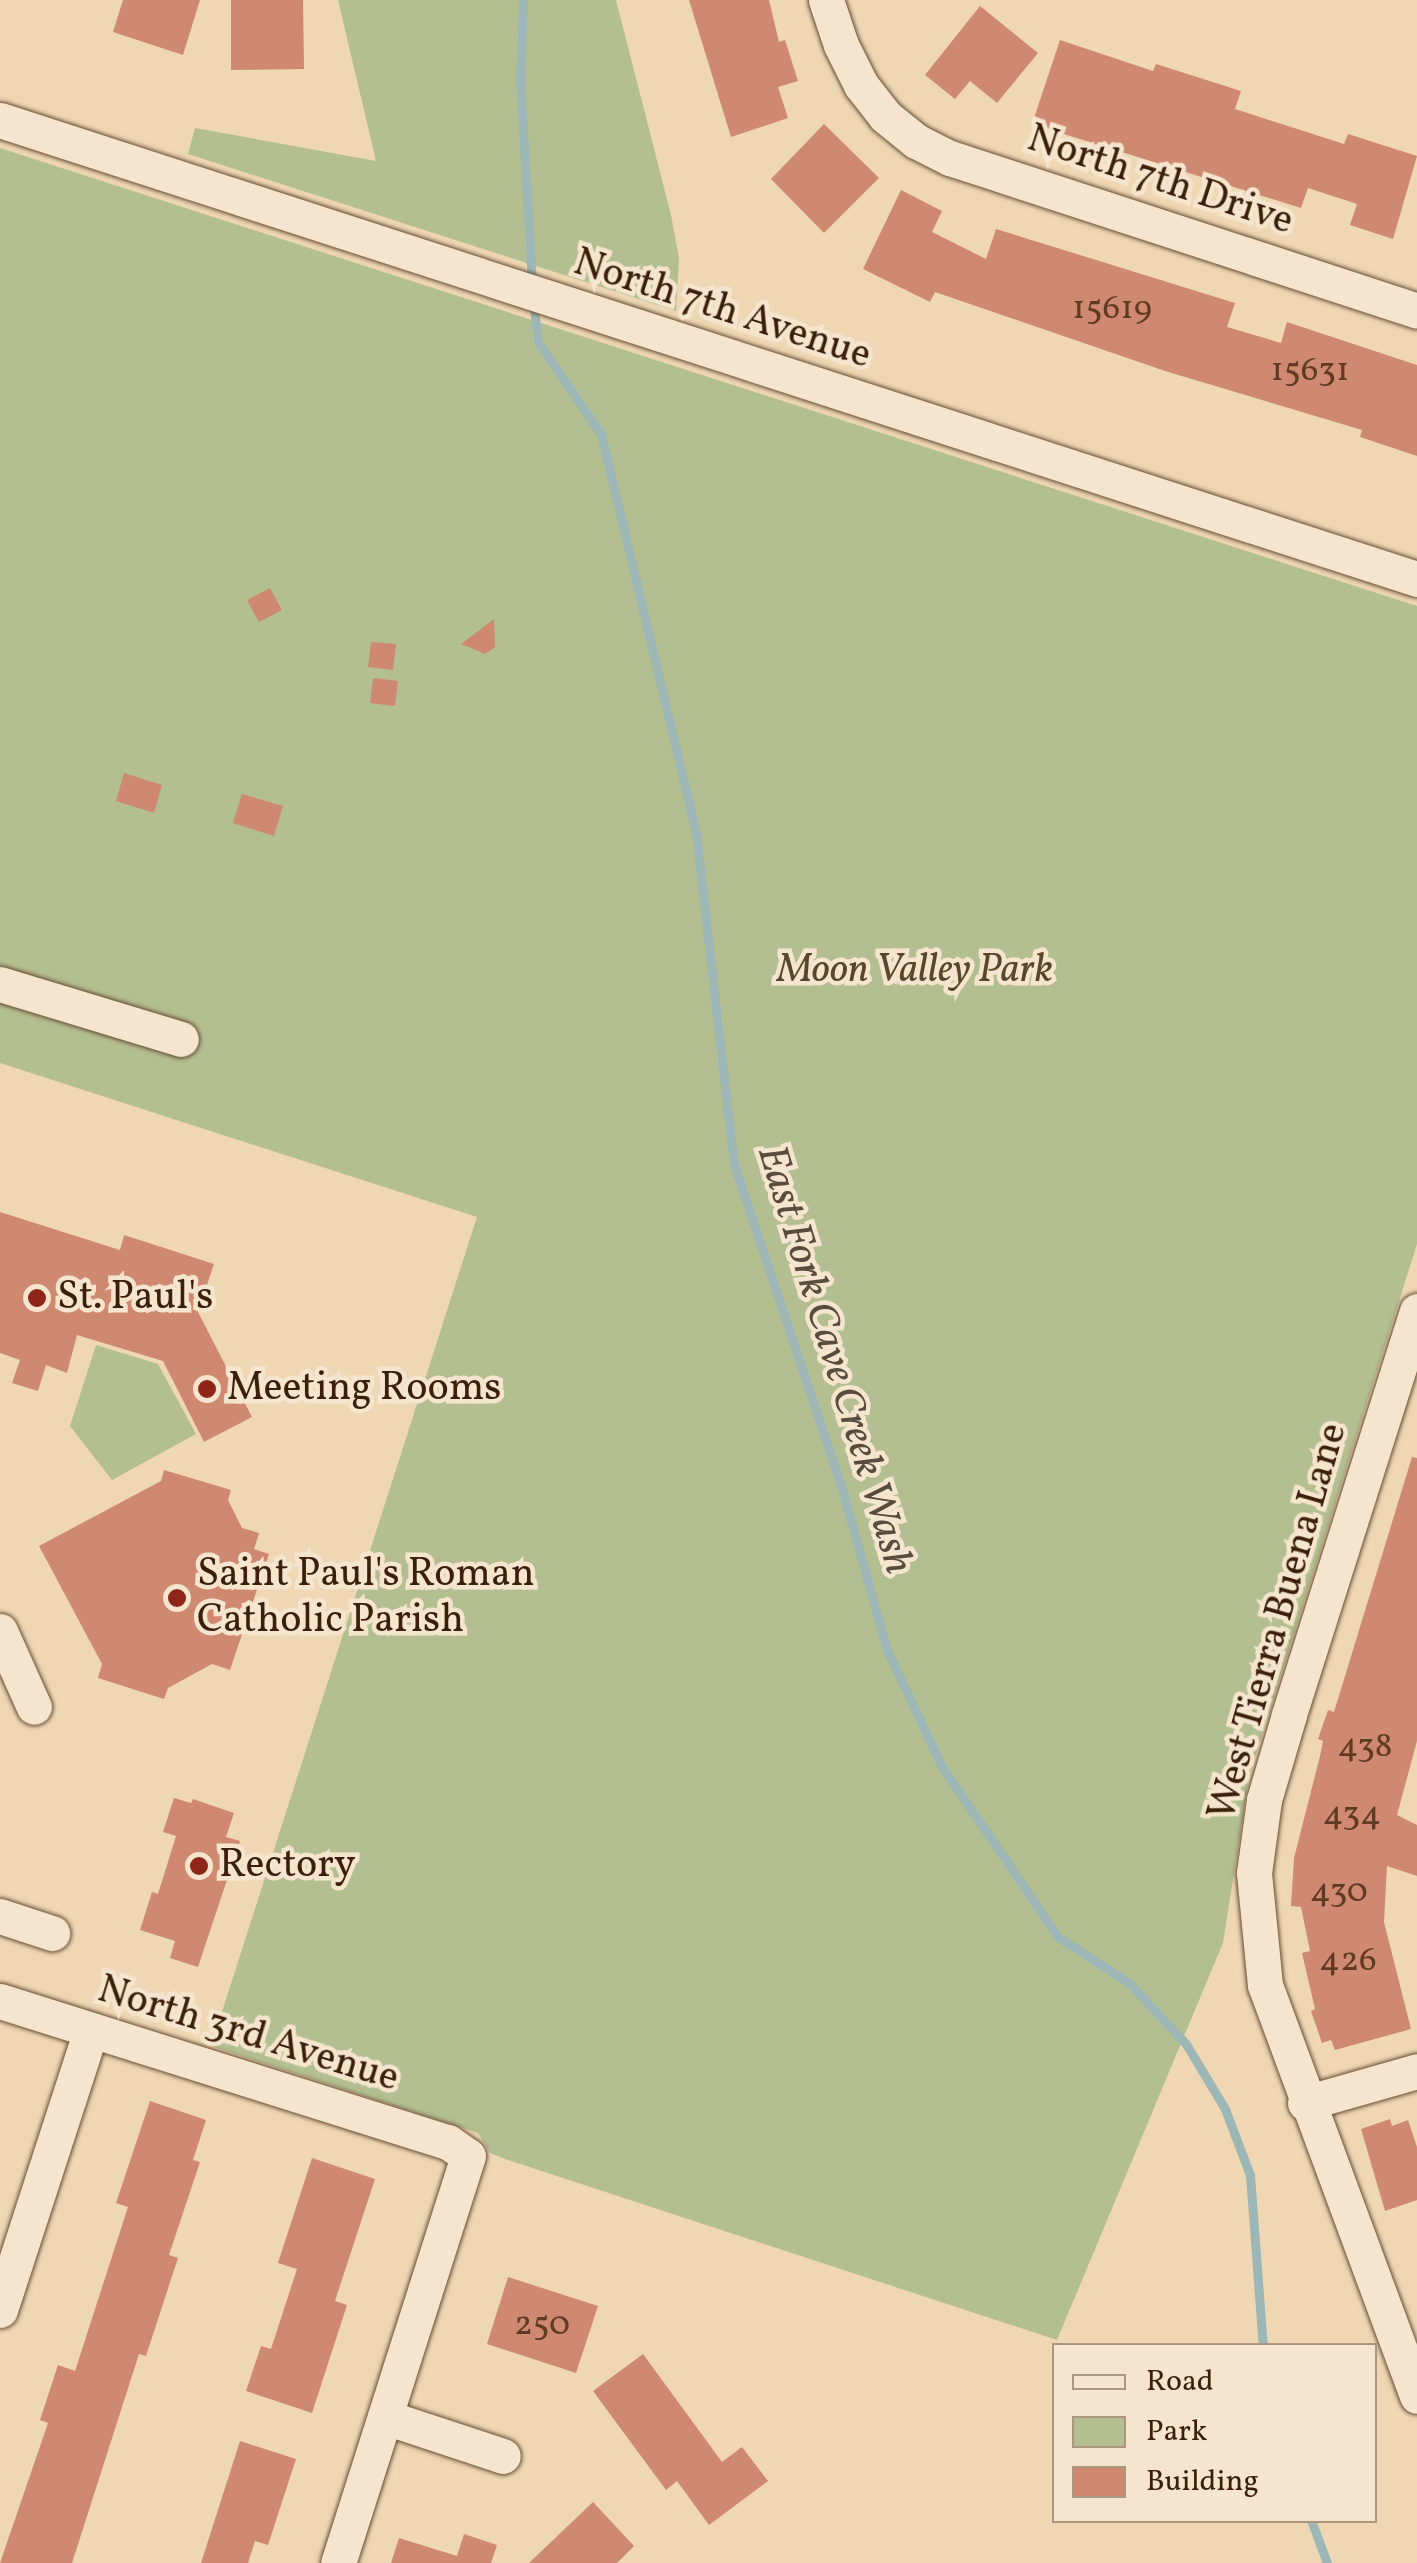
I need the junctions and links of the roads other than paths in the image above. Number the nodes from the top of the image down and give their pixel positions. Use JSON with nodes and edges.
{"nodes":[{"id":1,"x":826,"y":0,"type":"edge"},
{"id":2,"x":0,"y":120,"type":"edge"},
{"id":3,"x":1417,"y":311,"type":"edge"},
{"id":4,"x":1417,"y":579,"type":"edge"},
{"id":5,"x":0,"y":984,"type":"edge"},
{"id":6,"x":181,"y":1039,"type":"dead end"},
{"id":7,"x":1417,"y":1311,"type":"edge"},
{"id":8,"x":0,"y":1631,"type":"edge"},
{"id":9,"x":34,"y":1707,"type":"dead end"},
{"id":10,"x":0,"y":1916,"type":"edge"},
{"id":11,"x":52,"y":1933,"type":"dead end"},
{"id":12,"x":0,"y":2001,"type":"edge"},
{"id":13,"x":91,"y":2030,"type":"junction"},
{"id":14,"x":1417,"y":2071,"type":"edge"},
{"id":15,"x":1305,"y":2103,"type":"junction"},
{"id":16,"x":0,"y":2310,"type":"edge"},
{"id":17,"x":1416,"y":2391,"type":"edge"},
{"id":18,"x":385,"y":2417,"type":"junction"},
{"id":19,"x":503,"y":2456,"type":"dead end"},
{"id":20,"x":338,"y":2563,"type":"edge"}],
"edges":[{"from":1,"to":3,"type":"street","name":"North 7th Drive"},
{"from":2,"to":4,"type":"street","name":"North 7th Avenue"},
{"from":5,"to":6,"type":"street"},
{"from":7,"to":15,"type":"street","name":"West Tierra Buena Lane"},
{"from":8,"to":9,"type":"street"},
{"from":10,"to":11,"type":"street"},
{"from":12,"to":13,"type":"street","name":"North 3rd Avenue"},
{"from":13,"to":16,"type":"street"},
{"from":13,"to":18,"type":"street","name":"North 3rd Avenue"},
{"from":14,"to":15,"type":"street"},
{"from":15,"to":17,"type":"street","name":"West Tierra Buena Lane"},
{"from":18,"to":19,"type":"street"},
{"from":18,"to":20,"type":"street"}]}
